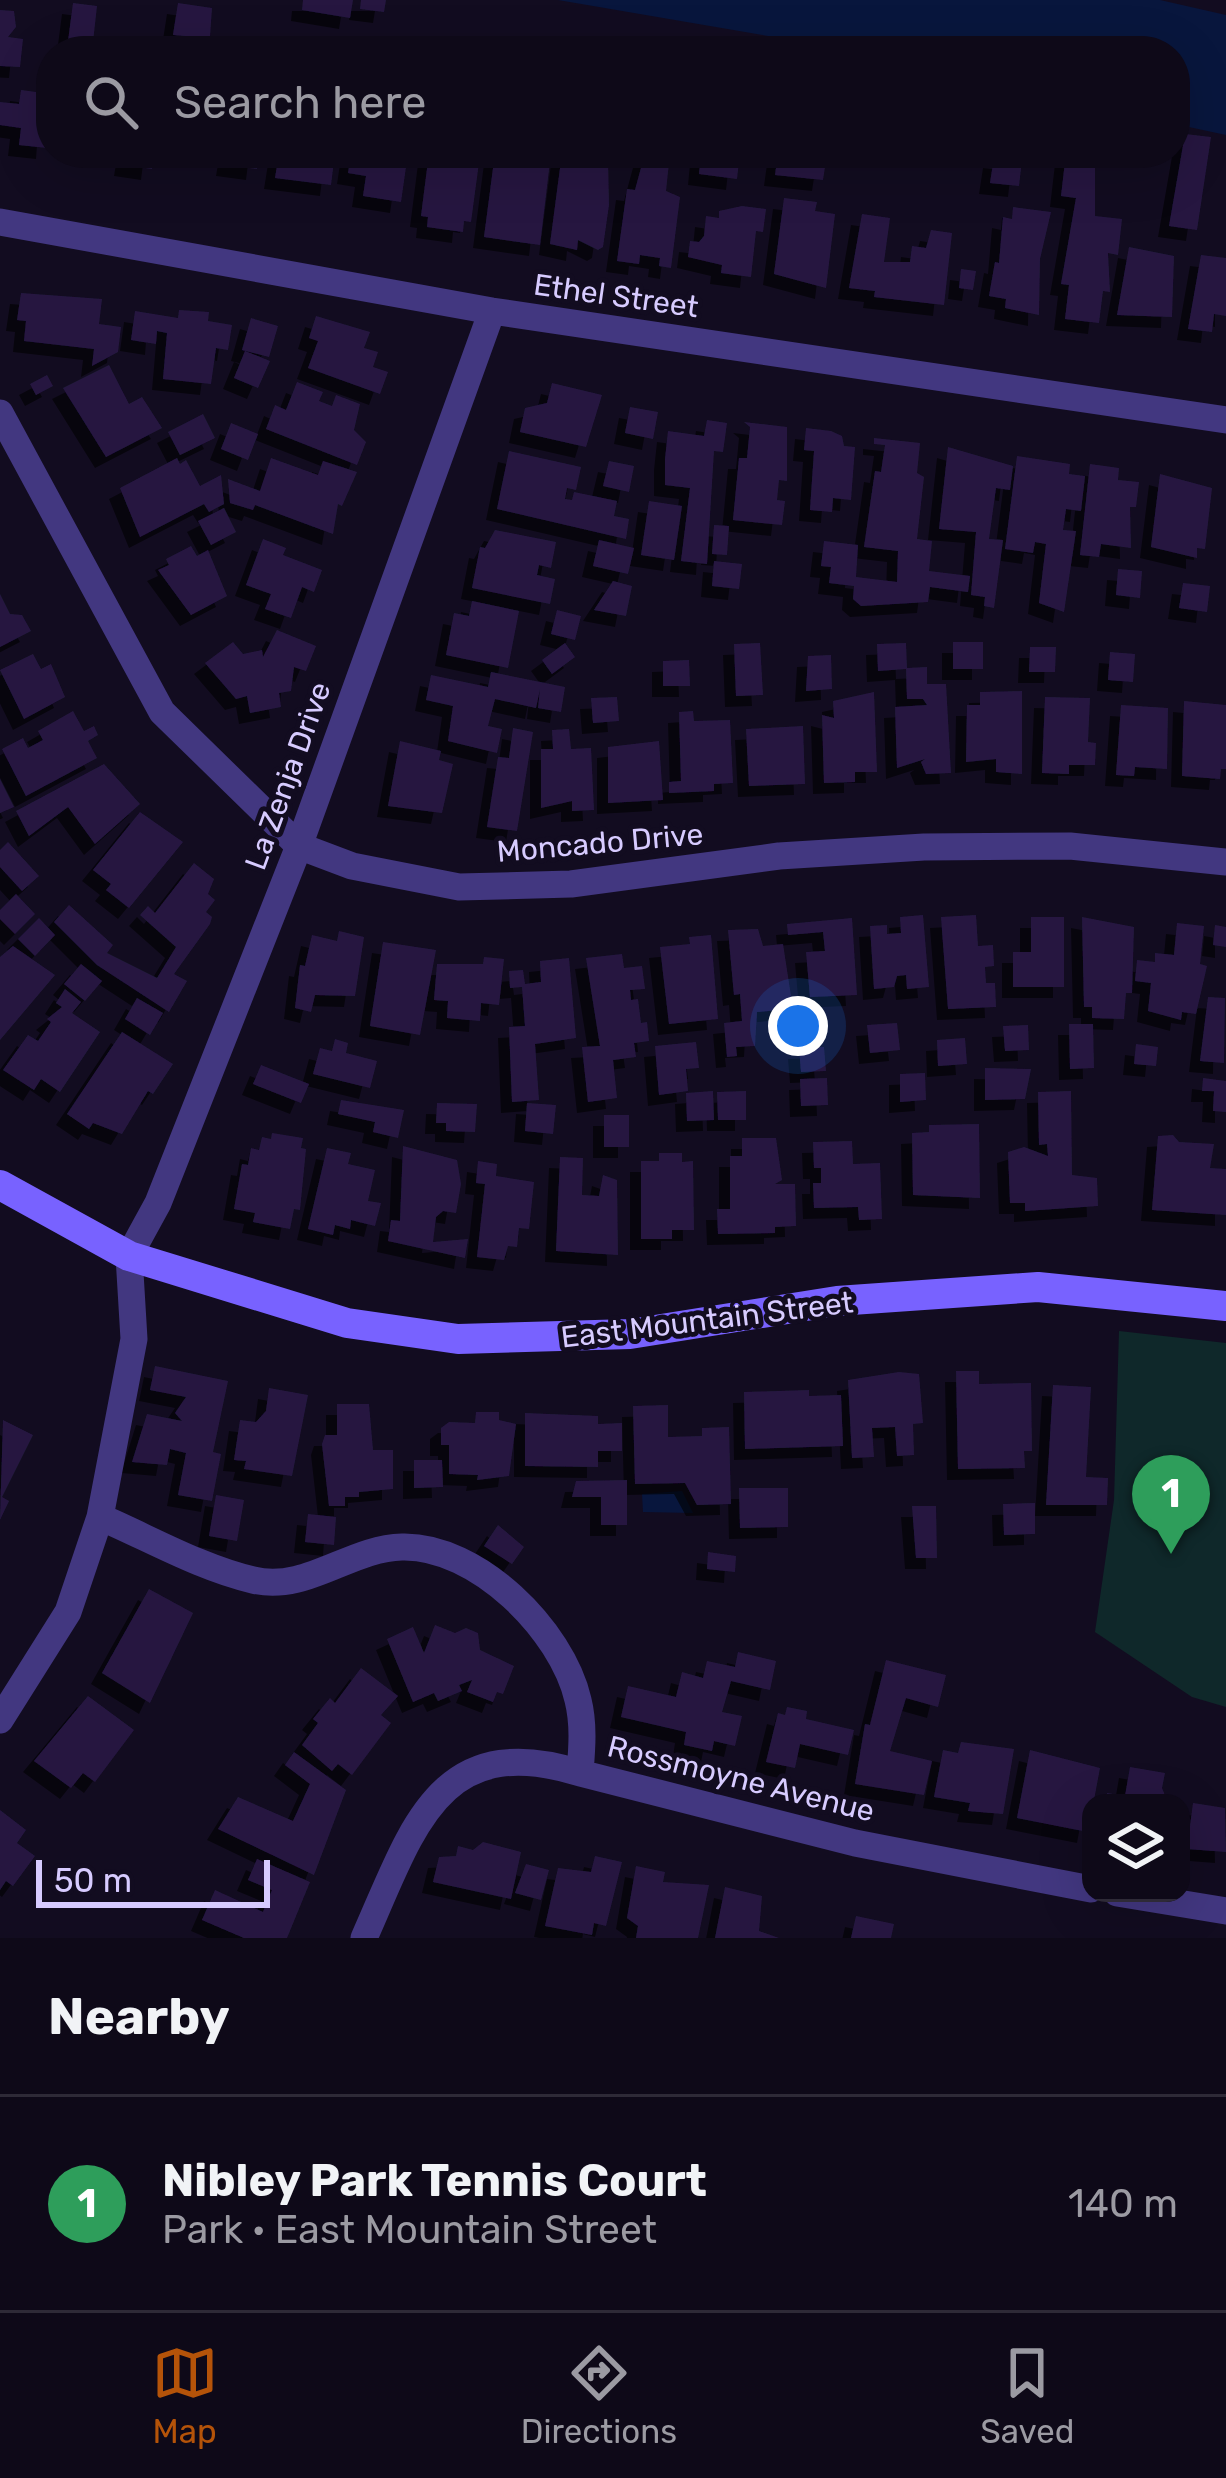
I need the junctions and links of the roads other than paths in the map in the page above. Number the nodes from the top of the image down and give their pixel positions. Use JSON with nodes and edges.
{"nodes":[{"id":1,"x":0,"y":222,"type":"edge"},
{"id":2,"x":492,"y":311,"type":"junction"},
{"id":3,"x":0,"y":413,"type":"edge"},
{"id":4,"x":1226,"y":420,"type":"edge"},
{"id":5,"x":299,"y":846,"type":"junction"},
{"id":6,"x":1226,"y":862,"type":"edge"},
{"id":7,"x":0,"y":1185,"type":"edge"},
{"id":8,"x":128,"y":1256,"type":"junction"},
{"id":9,"x":1226,"y":1306,"type":"edge"},
{"id":10,"x":100,"y":1517,"type":"junction"},
{"id":11,"x":0,"y":1720,"type":"edge"},
{"id":12,"x":580,"y":1773,"type":"junction"},
{"id":13,"x":1082,"y":1887,"type":"edge"},
{"id":14,"x":1172,"y":1902,"type":"edge"},
{"id":15,"x":1226,"y":1911,"type":"edge"},
{"id":16,"x":364,"y":1938,"type":"edge"}],
"edges":[{"from":1,"to":2,"type":"street","name":"Ethel Street"},
{"from":2,"to":4,"type":"street","name":"Ethel Street"},
{"from":2,"to":5,"type":"street","name":"La Zenja Drive"},
{"from":3,"to":5,"type":"street","name":"Moncado Drive"},
{"from":5,"to":6,"type":"street","name":"Moncado Drive"},
{"from":5,"to":8,"type":"street","name":"La Zenja Drive"},
{"from":7,"to":8,"type":"street","name":"East Mountain Street"},
{"from":8,"to":9,"type":"street","name":"East Mountain Street"},
{"from":8,"to":10,"type":"street"},
{"from":10,"to":11,"type":"street"},
{"from":10,"to":12,"type":"street","name":"Rossmoyne Avenue"},
{"from":12,"to":13,"type":"street","name":"Rossmoyne Avenue"},
{"from":12,"to":16,"type":"street"},
{"from":14,"to":15,"type":"street"}]}
